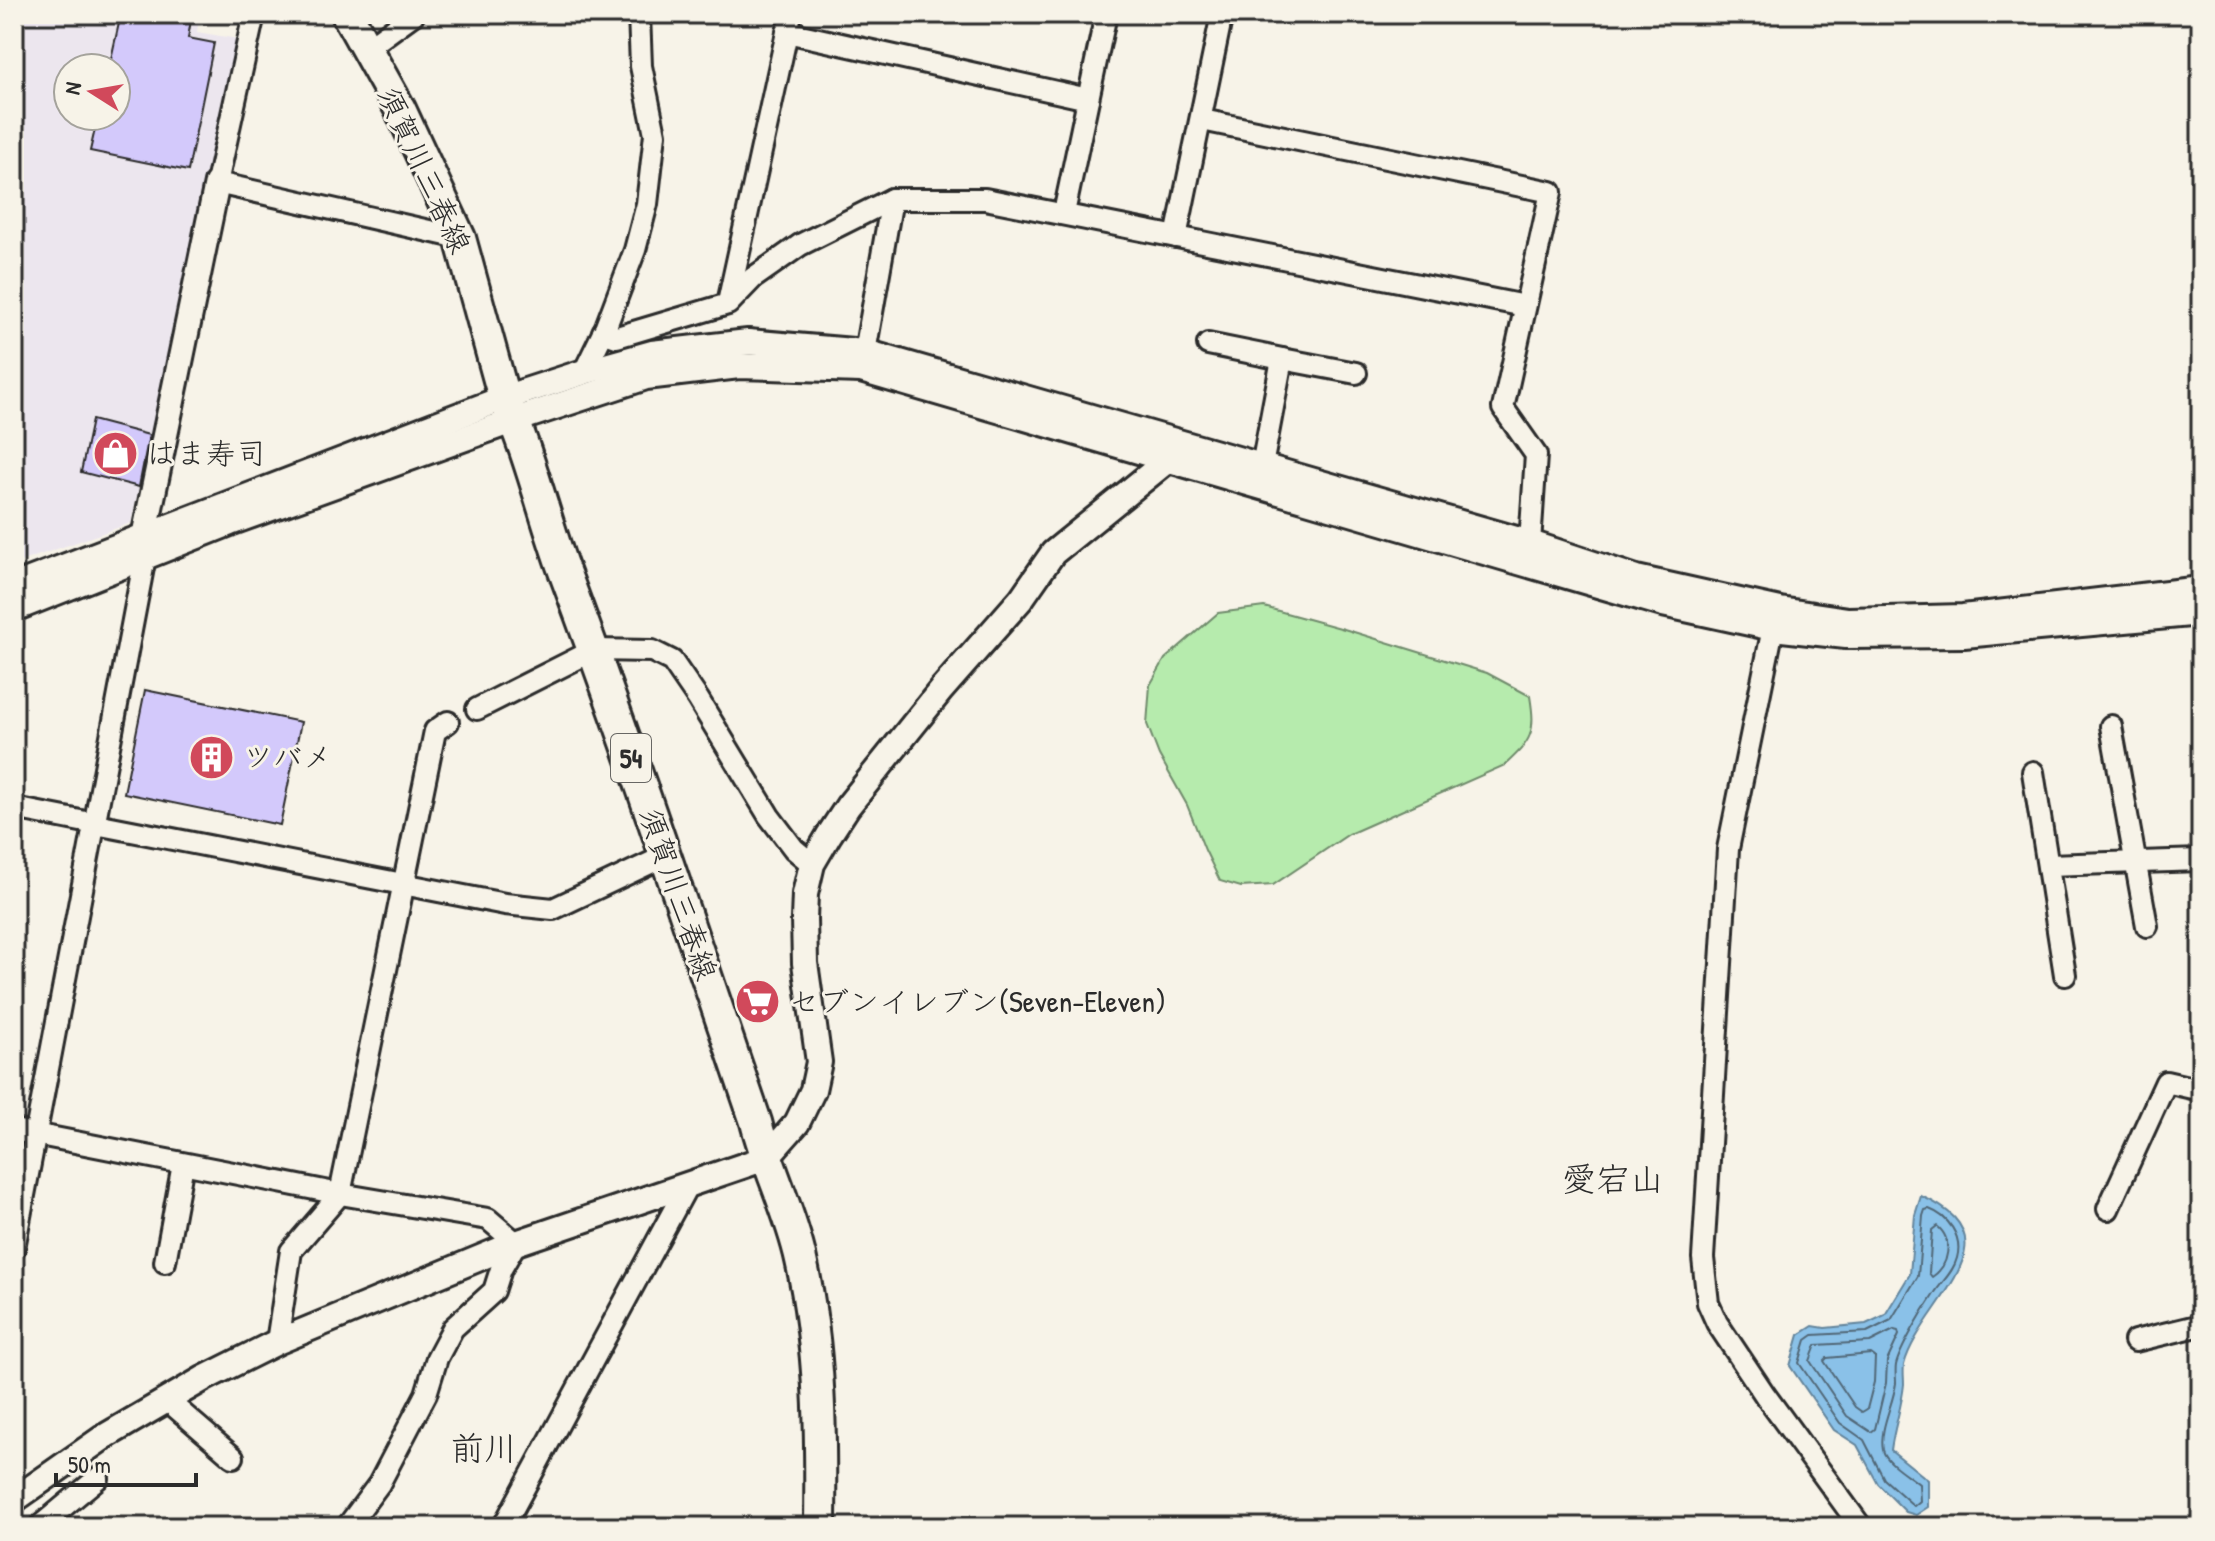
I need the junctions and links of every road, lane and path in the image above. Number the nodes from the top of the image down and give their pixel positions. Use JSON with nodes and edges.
{"nodes":[{"id":1,"x":254,"y":14,"type":"edge"},
{"id":2,"x":347,"y":14,"type":"edge"},
{"id":3,"x":414,"y":14,"type":"edge"},
{"id":4,"x":639,"y":14,"type":"edge"},
{"id":5,"x":1106,"y":14,"type":"edge"},
{"id":6,"x":1222,"y":14,"type":"edge"},
{"id":7,"x":789,"y":23,"type":"edge"},
{"id":8,"x":366,"y":49,"type":"junction"},
{"id":9,"x":1088,"y":99,"type":"junction"},
{"id":10,"x":1202,"y":120,"type":"junction"},
{"id":11,"x":217,"y":183,"type":"junction"},
{"id":12,"x":892,"y":199,"type":"junction"},
{"id":13,"x":1064,"y":213,"type":"junction"},
{"id":14,"x":1176,"y":237,"type":"junction"},
{"id":15,"x":460,"y":238,"type":"junction"},
{"id":16,"x":728,"y":304,"type":"junction"},
{"id":17,"x":1525,"y":306,"type":"junction"},
{"id":18,"x":603,"y":332,"type":"junction"},
{"id":19,"x":1208,"y":344,"type":"dead end"},
{"id":20,"x":865,"y":352,"type":"junction"},
{"id":21,"x":1282,"y":359,"type":"junction"},
{"id":22,"x":584,"y":372,"type":"junction"},
{"id":23,"x":1356,"y":373,"type":"dead end"},
{"id":24,"x":510,"y":409,"type":"junction"},
{"id":25,"x":1174,"y":451,"type":"junction"},
{"id":26,"x":1262,"y":466,"type":"junction"},
{"id":27,"x":1530,"y":543,"type":"junction"},
{"id":28,"x":145,"y":547,"type":"junction"},
{"id":29,"x":14,"y":586,"type":"edge"},
{"id":30,"x":2201,"y":589,"type":"edge"},
{"id":31,"x":14,"y":609,"type":"edge"},
{"id":32,"x":2201,"y":613,"type":"edge"},
{"id":33,"x":1773,"y":628,"type":"junction"},
{"id":34,"x":594,"y":650,"type":"junction"},
{"id":35,"x":477,"y":709,"type":"dead end"},
{"id":36,"x":448,"y":722,"type":"dead end"},
{"id":37,"x":2111,"y":726,"type":"dead end"},
{"id":38,"x":2033,"y":772,"type":"dead end"},
{"id":39,"x":14,"y":808,"type":"edge"},
{"id":40,"x":95,"y":823,"type":"junction"},
{"id":41,"x":665,"y":856,"type":"junction"},
{"id":42,"x":2201,"y":860,"type":"edge"},
{"id":43,"x":2135,"y":863,"type":"junction"},
{"id":44,"x":812,"y":864,"type":"junction"},
{"id":45,"x":2048,"y":865,"type":"junction"},
{"id":46,"x":405,"y":884,"type":"junction"},
{"id":47,"x":2147,"y":926,"type":"dead end"},
{"id":48,"x":2065,"y":975,"type":"dead end"},
{"id":49,"x":2201,"y":1090,"type":"edge"},
{"id":50,"x":14,"y":1130,"type":"edge"},
{"id":51,"x":36,"y":1135,"type":"junction"},
{"id":52,"x":766,"y":1158,"type":"junction"},
{"id":53,"x":183,"y":1164,"type":"junction"},
{"id":54,"x":687,"y":1186,"type":"junction"},
{"id":55,"x":340,"y":1194,"type":"junction"},
{"id":56,"x":2108,"y":1209,"type":"dead end"},
{"id":57,"x":516,"y":1243,"type":"junction"},
{"id":58,"x":14,"y":1248,"type":"edge"},
{"id":59,"x":165,"y":1262,"type":"dead end"},
{"id":60,"x":2201,"y":1325,"type":"edge"},
{"id":61,"x":2135,"y":1341,"type":"dead end"},
{"id":62,"x":277,"y":1342,"type":"junction"},
{"id":63,"x":167,"y":1400,"type":"junction"},
{"id":64,"x":233,"y":1457,"type":"dead end"},
{"id":65,"x":98,"y":1478,"type":"dead end"},
{"id":66,"x":14,"y":1500,"type":"edge"},
{"id":67,"x":39,"y":1527,"type":"edge"},
{"id":68,"x":347,"y":1527,"type":"edge"},
{"id":69,"x":503,"y":1527,"type":"edge"},
{"id":70,"x":820,"y":1527,"type":"edge"},
{"id":71,"x":1861,"y":1527,"type":"edge"}],
"edges":[{"from":1,"to":11,"type":"street"},
{"from":2,"to":8,"type":"main road","name":"須賀川三春線","number":"54"},
{"from":3,"to":8,"type":"street"},
{"from":4,"to":18,"type":"street"},
{"from":5,"to":9,"type":"street"},
{"from":6,"to":10,"type":"street"},
{"from":7,"to":9,"type":"street"},
{"from":7,"to":16,"type":"street"},
{"from":8,"to":15,"type":"main road","name":"須賀川三春線","number":"54"},
{"from":9,"to":13,"type":"street"},
{"from":10,"to":14,"type":"street"},
{"from":10,"to":17,"type":"street"},
{"from":11,"to":15,"type":"street"},
{"from":11,"to":28,"type":"street"},
{"from":12,"to":13,"type":"street"},
{"from":12,"to":16,"type":"street"},
{"from":12,"to":20,"type":"street"},
{"from":13,"to":14,"type":"street"},
{"from":14,"to":17,"type":"street"},
{"from":15,"to":24,"type":"main road","name":"須賀川三春線","number":"54"},
{"from":16,"to":18,"type":"street"},
{"from":17,"to":27,"type":"street"},
{"from":18,"to":22,"type":"street"},
{"from":19,"to":21,"type":"street"},
{"from":20,"to":22,"type":"street"},
{"from":20,"to":25,"type":"street"},
{"from":21,"to":23,"type":"street"},
{"from":21,"to":26,"type":"street"},
{"from":22,"to":24,"type":"street"},
{"from":24,"to":25,"type":"street"},
{"from":24,"to":28,"type":"street"},
{"from":24,"to":34,"type":"main road","name":"須賀川三春線","number":"54"},
{"from":25,"to":26,"type":"street"},
{"from":25,"to":33,"type":"street"},
{"from":25,"to":44,"type":"street"},
{"from":26,"to":27,"type":"street"},
{"from":27,"to":30,"type":"street"},
{"from":28,"to":29,"type":"street"},
{"from":28,"to":31,"type":"street"},
{"from":28,"to":40,"type":"street"},
{"from":32,"to":33,"type":"street"},
{"from":33,"to":71,"type":"street"},
{"from":34,"to":35,"type":"street"},
{"from":34,"to":41,"type":"main road","name":"須賀川三春線","number":"54"},
{"from":34,"to":44,"type":"street"},
{"from":36,"to":46,"type":"street"},
{"from":37,"to":43,"type":"street"},
{"from":38,"to":45,"type":"street"},
{"from":39,"to":40,"type":"street"},
{"from":40,"to":46,"type":"street"},
{"from":40,"to":51,"type":"street"},
{"from":41,"to":46,"type":"street"},
{"from":41,"to":52,"type":"main road","name":"須賀川三春線","number":"54"},
{"from":42,"to":43,"type":"street"},
{"from":43,"to":45,"type":"street"},
{"from":43,"to":47,"type":"street"},
{"from":44,"to":52,"type":"street"},
{"from":45,"to":48,"type":"street"},
{"from":46,"to":55,"type":"street"},
{"from":49,"to":56,"type":"street"},
{"from":50,"to":51,"type":"street"},
{"from":51,"to":53,"type":"street"},
{"from":51,"to":58,"type":"street"},
{"from":52,"to":54,"type":"street"},
{"from":52,"to":70,"type":"main road","name":"須賀川三春線","number":"54"},
{"from":53,"to":55,"type":"street"},
{"from":53,"to":59,"type":"street"},
{"from":54,"to":57,"type":"street"},
{"from":54,"to":69,"type":"street"},
{"from":55,"to":57,"type":"street"},
{"from":55,"to":62,"type":"street"},
{"from":57,"to":62,"type":"street"},
{"from":57,"to":68,"type":"street"},
{"from":60,"to":61,"type":"street"},
{"from":62,"to":63,"type":"street"},
{"from":63,"to":64,"type":"street"},
{"from":63,"to":66,"type":"street"},
{"from":65,"to":67,"type":"street"}]}
